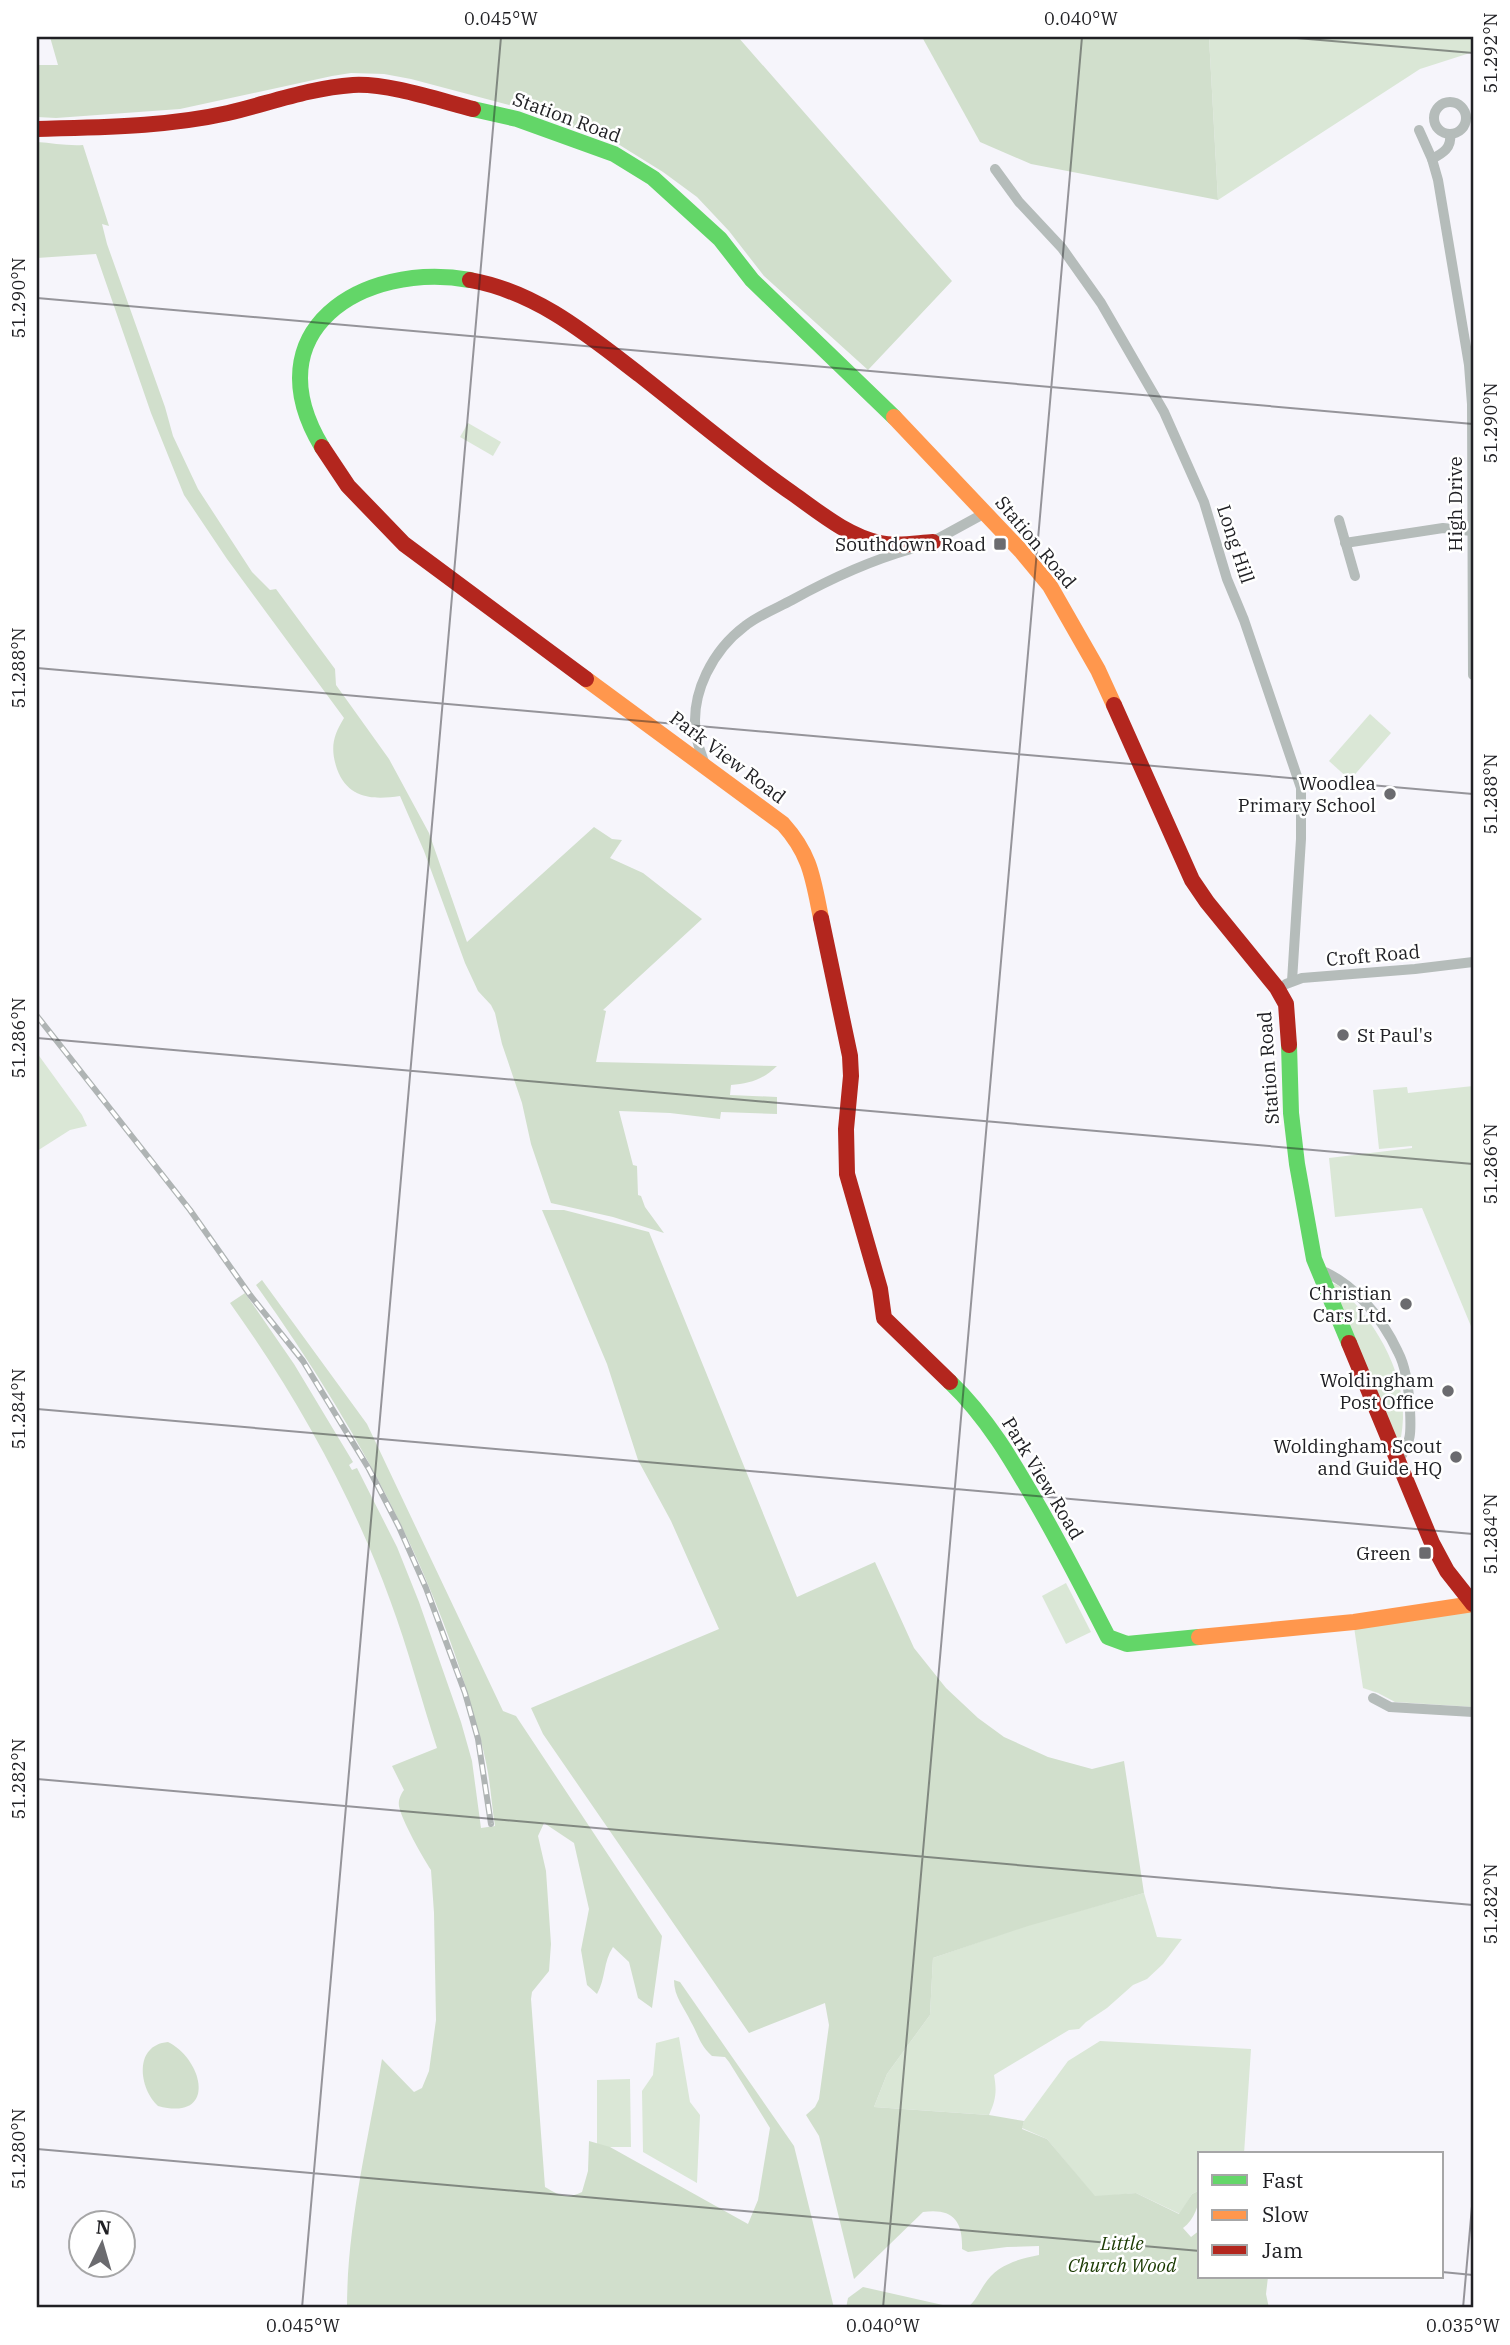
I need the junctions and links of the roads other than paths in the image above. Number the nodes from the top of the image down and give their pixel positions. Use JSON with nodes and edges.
{"nodes":[{"id":1,"x":37,"y":129,"type":"edge"},
{"id":2,"x":1419,"y":130,"type":"dead end"},
{"id":3,"x":1450,"y":134,"type":"dead end"},
{"id":4,"x":1432,"y":159,"type":"junction"},
{"id":5,"x":995,"y":169,"type":"dead end"},
{"id":6,"x":985,"y":513,"type":"junction"},
{"id":7,"x":1339,"y":520,"type":"dead end"},
{"id":8,"x":1472,"y":531,"type":"edge"},
{"id":9,"x":933,"y":542,"type":"junction"},
{"id":10,"x":1345,"y":544,"type":"junction"},
{"id":11,"x":1355,"y":576,"type":"dead end"},
{"id":12,"x":1473,"y":608,"type":"edge"},
{"id":13,"x":1473,"y":675,"type":"edge"},
{"id":14,"x":705,"y":765,"type":"junction"},
{"id":15,"x":1473,"y":962,"type":"edge"},
{"id":16,"x":1285,"y":985,"type":"junction"},
{"id":17,"x":1317,"y":1269,"type":"junction"},
{"id":18,"x":1398,"y":1460,"type":"junction"},
{"id":19,"x":1473,"y":1604,"type":"edge"},
{"id":20,"x":1373,"y":1698,"type":"dead end"},
{"id":21,"x":1473,"y":1712,"type":"edge"}],
"edges":[{"from":1,"to":6,"type":"street","name":"Station Road"},
{"from":2,"to":4,"type":"street","name":"High Drive"},
{"from":3,"to":4,"type":"street"},
{"from":4,"to":8,"type":"street","name":"High Drive"},
{"from":5,"to":16,"type":"street","name":"Long Hill"},
{"from":6,"to":9,"type":"street"},
{"from":6,"to":16,"type":"street","name":"Station Road"},
{"from":7,"to":10,"type":"street"},
{"from":8,"to":10,"type":"street"},
{"from":8,"to":12,"type":"street","name":"High Drive"},
{"from":9,"to":14,"type":"street"},
{"from":9,"to":14,"type":"street","name":"Park View Road"},
{"from":10,"to":11,"type":"street"},
{"from":12,"to":13,"type":"street","name":"High Drive"},
{"from":14,"to":19,"type":"street","name":"Park View Road"},
{"from":15,"to":16,"type":"street","name":"Croft Road"},
{"from":16,"to":17,"type":"street","name":"Station Road"},
{"from":17,"to":18,"type":"street","name":"Station Road"},
{"from":17,"to":18,"type":"street"},
{"from":18,"to":19,"type":"street","name":"Station Road"},
{"from":20,"to":21,"type":"street"}]}
